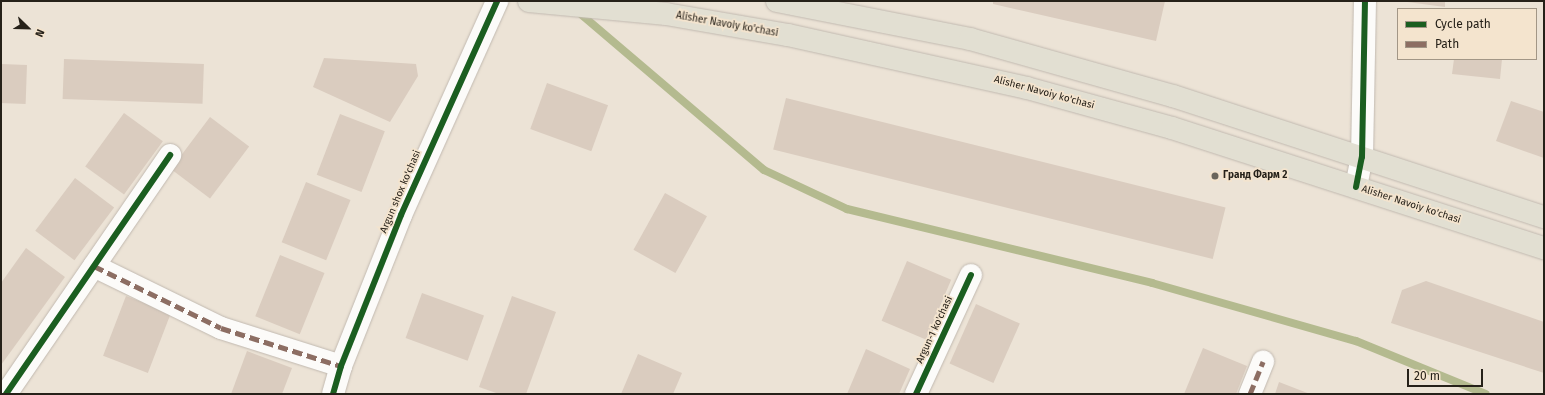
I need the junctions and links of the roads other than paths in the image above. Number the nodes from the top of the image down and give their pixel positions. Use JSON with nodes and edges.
{"nodes":[{"id":1,"x":497,"y":1,"type":"edge"},
{"id":2,"x":529,"y":1,"type":"edge"},
{"id":3,"x":777,"y":1,"type":"edge"},
{"id":4,"x":1365,"y":1,"type":"edge"},
{"id":5,"x":646,"y":7,"type":"edge"},
{"id":6,"x":170,"y":156,"type":"dead end"},
{"id":7,"x":1362,"y":157,"type":"junction"},
{"id":8,"x":1356,"y":187,"type":"junction"},
{"id":9,"x":1544,"y":217,"type":"edge"},
{"id":10,"x":1544,"y":248,"type":"edge"},
{"id":11,"x":94,"y":266,"type":"junction"},
{"id":12,"x":972,"y":275,"type":"dead end"},
{"id":13,"x":1263,"y":362,"type":"dead end"},
{"id":14,"x":341,"y":366,"type":"junction"},
{"id":15,"x":6,"y":394,"type":"edge"},
{"id":16,"x":333,"y":394,"type":"edge"},
{"id":17,"x":916,"y":394,"type":"edge"},
{"id":18,"x":1250,"y":394,"type":"edge"}],
"edges":[{"from":1,"to":14,"type":"street","name":"Argun shox ko'chasi"},
{"from":2,"to":5,"type":"main road","name":"Alisher Navoiy ko'chasi"},
{"from":3,"to":7,"type":"main road"},
{"from":4,"to":7,"type":"street"},
{"from":5,"to":8,"type":"main road","name":"Alisher Navoiy ko'chasi"},
{"from":6,"to":11,"type":"street"},
{"from":7,"to":8,"type":"street"},
{"from":7,"to":9,"type":"main road"},
{"from":8,"to":10,"type":"main road","name":"Alisher Navoiy ko'chasi"},
{"from":11,"to":14,"type":"street"},
{"from":11,"to":15,"type":"street"},
{"from":12,"to":17,"type":"street","name":"Argun-1 ko'chasi"},
{"from":13,"to":18,"type":"street"},
{"from":14,"to":16,"type":"street","name":"Argun shox ko'chasi"}]}
